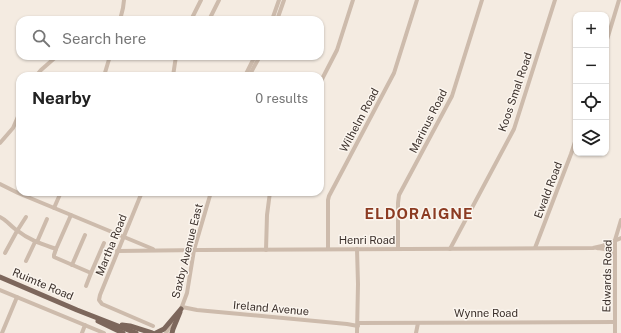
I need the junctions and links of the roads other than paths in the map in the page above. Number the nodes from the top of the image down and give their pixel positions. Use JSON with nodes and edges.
{"nodes":[{"id":1,"x":124,"y":0,"type":"edge"},
{"id":2,"x":201,"y":0,"type":"edge"},
{"id":3,"x":219,"y":0,"type":"edge"},
{"id":4,"x":279,"y":0,"type":"edge"},
{"id":5,"x":284,"y":0,"type":"edge"},
{"id":6,"x":353,"y":0,"type":"edge"},
{"id":7,"x":417,"y":0,"type":"edge"},
{"id":8,"x":482,"y":0,"type":"edge"},
{"id":9,"x":555,"y":0,"type":"edge"},
{"id":10,"x":619,"y":0,"type":"edge"},
{"id":11,"x":121,"y":16,"type":"edge"},
{"id":12,"x":193,"y":16,"type":"edge"},
{"id":13,"x":210,"y":16,"type":"edge"},
{"id":14,"x":273,"y":16,"type":"edge"},
{"id":15,"x":278,"y":16,"type":"edge"},
{"id":16,"x":609,"y":33,"type":"edge"},
{"id":17,"x":52,"y":60,"type":"edge"},
{"id":18,"x":109,"y":60,"type":"edge"},
{"id":19,"x":175,"y":60,"type":"edge"},
{"id":20,"x":253,"y":60,"type":"edge"},
{"id":21,"x":258,"y":60,"type":"edge"},
{"id":22,"x":39,"y":72,"type":"edge"},
{"id":23,"x":105,"y":72,"type":"edge"},
{"id":24,"x":174,"y":72,"type":"edge"},
{"id":25,"x":247,"y":72,"type":"edge"},
{"id":26,"x":251,"y":72,"type":"edge"},
{"id":27,"x":324,"y":75,"type":"edge"},
{"id":28,"x":16,"y":121,"type":"edge"},
{"id":29,"x":0,"y":143,"type":"edge"},
{"id":30,"x":573,"y":148,"type":"edge"},
{"id":31,"x":0,"y":184,"type":"edge"},
{"id":32,"x":16,"y":191,"type":"edge"},
{"id":33,"x":26,"y":196,"type":"edge"},
{"id":34,"x":59,"y":196,"type":"edge"},
{"id":35,"x":140,"y":196,"type":"edge"},
{"id":36,"x":210,"y":196,"type":"edge"},
{"id":37,"x":269,"y":196,"type":"edge"},
{"id":38,"x":54,"y":208,"type":"junction"},
{"id":39,"x":71,"y":216,"type":"junction"},
{"id":40,"x":0,"y":217,"type":"edge"},
{"id":41,"x":26,"y":217,"type":"dead end"},
{"id":42,"x":47,"y":219,"type":"dead end"},
{"id":43,"x":621,"y":220,"type":"edge"},
{"id":44,"x":17,"y":231,"type":"junction"},
{"id":45,"x":85,"y":235,"type":"dead end"},
{"id":46,"x":124,"y":237,"type":"junction"},
{"id":47,"x":621,"y":238,"type":"edge"},
{"id":48,"x":615,"y":240,"type":"junction"},
{"id":49,"x":36,"y":242,"type":"junction"},
{"id":50,"x":104,"y":244,"type":"dead end"},
{"id":51,"x":535,"y":248,"type":"junction"},
{"id":52,"x":593,"y":248,"type":"junction"},
{"id":53,"x":56,"y":249,"type":"junction"},
{"id":54,"x":328,"y":249,"type":"junction"},
{"id":55,"x":357,"y":249,"type":"junction"},
{"id":56,"x":398,"y":249,"type":"junction"},
{"id":57,"x":450,"y":249,"type":"junction"},
{"id":58,"x":155,"y":250,"type":"junction"},
{"id":59,"x":194,"y":250,"type":"junction"},
{"id":60,"x":266,"y":250,"type":"junction"},
{"id":61,"x":117,"y":251,"type":"junction"},
{"id":62,"x":5,"y":253,"type":"dead end"},
{"id":63,"x":615,"y":256,"type":"junction"},
{"id":64,"x":26,"y":262,"type":"dead end"},
{"id":65,"x":72,"y":265,"type":"junction"},
{"id":66,"x":91,"y":274,"type":"junction"},
{"id":67,"x":0,"y":277,"type":"edge"},
{"id":68,"x":86,"y":286,"type":"dead end"},
{"id":69,"x":0,"y":290,"type":"edge"},
{"id":70,"x":17,"y":297,"type":"junction"},
{"id":71,"x":182,"y":308,"type":"junction"},
{"id":72,"x":77,"y":310,"type":"junction"},
{"id":73,"x":615,"y":322,"type":"junction"},
{"id":74,"x":418,"y":323,"type":"junction"},
{"id":75,"x":85,"y":325,"type":"junction"},
{"id":76,"x":119,"y":326,"type":"junction"},
{"id":77,"x":153,"y":326,"type":"dead end"},
{"id":78,"x":358,"y":328,"type":"edge"},
{"id":79,"x":2,"y":333,"type":"edge"},
{"id":80,"x":82,"y":333,"type":"edge"},
{"id":81,"x":104,"y":333,"type":"edge"},
{"id":82,"x":122,"y":333,"type":"edge"},
{"id":83,"x":136,"y":333,"type":"edge"},
{"id":84,"x":152,"y":333,"type":"edge"},
{"id":85,"x":156,"y":333,"type":"edge"},
{"id":86,"x":166,"y":333,"type":"edge"},
{"id":87,"x":172,"y":333,"type":"edge"},
{"id":88,"x":363,"y":333,"type":"edge"},
{"id":89,"x":416,"y":333,"type":"edge"},
{"id":90,"x":615,"y":333,"type":"edge"}],
"edges":[{"from":1,"to":11,"type":"street"},
{"from":2,"to":12,"type":"street"},
{"from":3,"to":13,"type":"street"},
{"from":4,"to":14,"type":"street"},
{"from":5,"to":15,"type":"street"},
{"from":6,"to":27,"type":"street"},
{"from":7,"to":54,"type":"street","name":"Wilhelm Road"},
{"from":8,"to":56,"type":"street","name":"Marinus Road"},
{"from":9,"to":57,"type":"street","name":"Koos Smal Road"},
{"from":10,"to":16,"type":"street"},
{"from":17,"to":22,"type":"street"},
{"from":18,"to":23,"type":"street"},
{"from":19,"to":24,"type":"street"},
{"from":20,"to":25,"type":"street"},
{"from":21,"to":26,"type":"street"},
{"from":28,"to":29,"type":"street"},
{"from":30,"to":51,"type":"street","name":"Ewald Road"},
{"from":31,"to":32,"type":"street"},
{"from":33,"to":38,"type":"street"},
{"from":34,"to":38,"type":"street"},
{"from":35,"to":46,"type":"street","name":"Martha Road"},
{"from":36,"to":59,"type":"street","name":"Saxby Avenue East"},
{"from":37,"to":60,"type":"street"},
{"from":38,"to":39,"type":"street"},
{"from":39,"to":46,"type":"street"},
{"from":39,"to":53,"type":"street"},
{"from":40,"to":44,"type":"street"},
{"from":41,"to":44,"type":"street"},
{"from":42,"to":49,"type":"street"},
{"from":43,"to":48,"type":"street","name":"Edwards Road"},
{"from":44,"to":49,"type":"street"},
{"from":44,"to":62,"type":"street"},
{"from":45,"to":65,"type":"street"},
{"from":46,"to":58,"type":"street"},
{"from":46,"to":61,"type":"street","name":"Martha Road"},
{"from":47,"to":48,"type":"street","name":"Henri Road"},
{"from":48,"to":52,"type":"street","name":"Henri Road"},
{"from":48,"to":63,"type":"street","name":"Edwards Road"},
{"from":49,"to":53,"type":"street"},
{"from":49,"to":64,"type":"street"},
{"from":50,"to":66,"type":"street"},
{"from":51,"to":52,"type":"street","name":"Henri Road"},
{"from":51,"to":57,"type":"street","name":"Henri Road"},
{"from":52,"to":63,"type":"street"},
{"from":53,"to":65,"type":"street"},
{"from":54,"to":55,"type":"street","name":"Henri Road"},
{"from":54,"to":60,"type":"street","name":"Henri Road"},
{"from":55,"to":56,"type":"street","name":"Henri Road"},
{"from":55,"to":78,"type":"street"},
{"from":56,"to":57,"type":"street","name":"Henri Road"},
{"from":58,"to":59,"type":"street","name":"Henri Road"},
{"from":58,"to":61,"type":"street","name":"Henri Road"},
{"from":59,"to":60,"type":"street","name":"Henri Road"},
{"from":59,"to":71,"type":"street","name":"Saxby Avenue East"},
{"from":61,"to":77,"type":"street","name":"Martha Road"},
{"from":63,"to":73,"type":"street","name":"Edwards Road"},
{"from":65,"to":66,"type":"street"},
{"from":66,"to":68,"type":"street"},
{"from":67,"to":72,"type":"main road","name":"Ruimte Road"},
{"from":69,"to":70,"type":"street"},
{"from":70,"to":75,"type":"street"},
{"from":70,"to":79,"type":"street"},
{"from":71,"to":78,"type":"street","name":"Ireland Avenue"},
{"from":71,"to":85,"type":"main road"},
{"from":71,"to":86,"type":"street","name":"Saxby Avenue East"},
{"from":71,"to":87,"type":"main road"},
{"from":72,"to":76,"type":"main road","name":"Ruimte Road"},
{"from":72,"to":82,"type":"main road","name":"Ruimte Road"},
{"from":73,"to":74,"type":"street","name":"Wynne Road"},
{"from":73,"to":90,"type":"street","name":"Edwards Road"},
{"from":74,"to":78,"type":"street","name":"Wynne Road"},
{"from":74,"to":89,"type":"street"},
{"from":75,"to":80,"type":"street"},
{"from":75,"to":81,"type":"street"},
{"from":76,"to":83,"type":"main road","name":"Ruimte Road"},
{"from":76,"to":84,"type":"main road"},
{"from":78,"to":88,"type":"street","name":"Ireland Avenue"}]}
